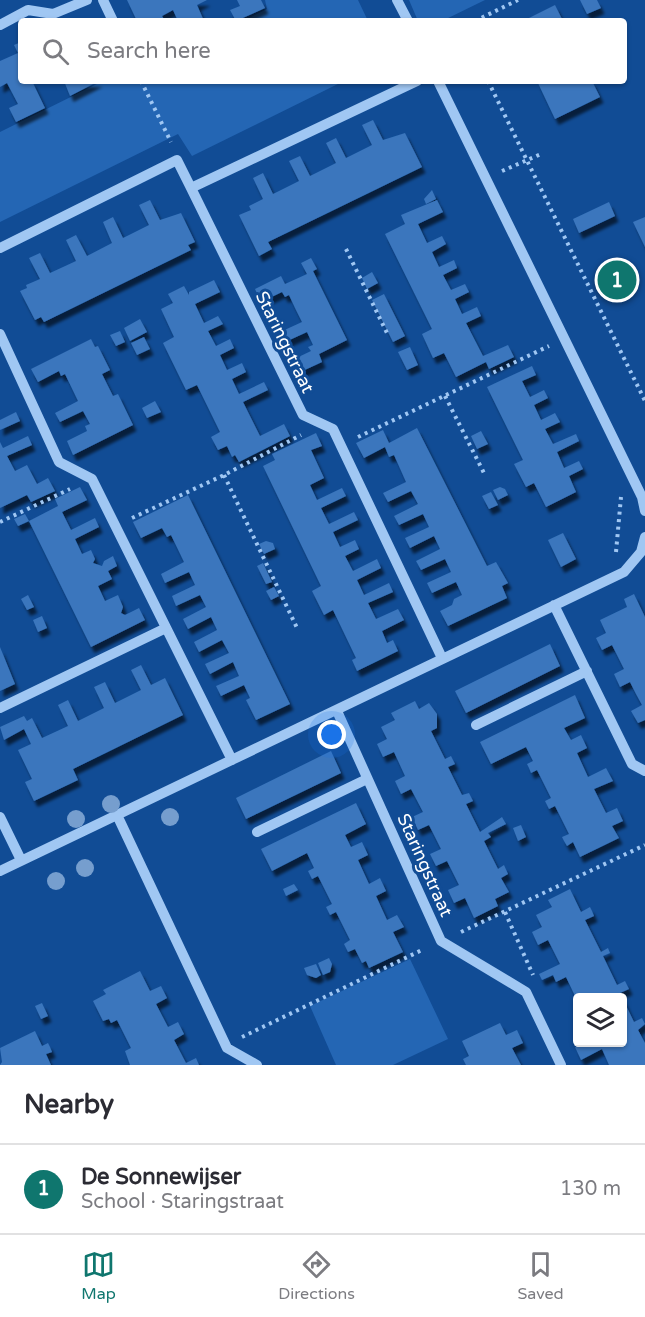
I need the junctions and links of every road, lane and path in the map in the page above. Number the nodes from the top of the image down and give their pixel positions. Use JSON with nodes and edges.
{"nodes":[{"id":1,"x":87,"y":0,"type":"edge"},
{"id":2,"x":103,"y":0,"type":"edge"},
{"id":3,"x":397,"y":0,"type":"edge"},
{"id":4,"x":518,"y":0,"type":"edge"},
{"id":5,"x":112,"y":18,"type":"edge"},
{"id":6,"x":406,"y":18,"type":"edge"},
{"id":7,"x":481,"y":18,"type":"edge"},
{"id":8,"x":0,"y":25,"type":"edge"},
{"id":9,"x":142,"y":84,"type":"edge"},
{"id":10,"x":411,"y":84,"type":"edge"},
{"id":11,"x":439,"y":84,"type":"edge"},
{"id":12,"x":490,"y":84,"type":"edge"},
{"id":13,"x":541,"y":153,"type":"dead end"},
{"id":14,"x":527,"y":159,"type":"junction"},
{"id":15,"x":177,"y":160,"type":"junction"},
{"id":16,"x":485,"y":178,"type":"junction"},
{"id":17,"x":191,"y":188,"type":"junction"},
{"id":18,"x":0,"y":248,"type":"edge"},
{"id":19,"x":346,"y":249,"type":"dead end"},
{"id":20,"x":387,"y":333,"type":"dead end"},
{"id":21,"x":0,"y":334,"type":"edge"},
{"id":22,"x":564,"y":339,"type":"junction"},
{"id":23,"x":445,"y":396,"type":"junction"},
{"id":24,"x":645,"y":401,"type":"edge"},
{"id":25,"x":322,"y":424,"type":"junction"},
{"id":26,"x":341,"y":446,"type":"junction"},
{"id":27,"x":224,"y":475,"type":"junction"},
{"id":28,"x":485,"y":475,"type":"dead end"},
{"id":29,"x":92,"y":478,"type":"junction"},
{"id":30,"x":635,"y":484,"type":"junction"},
{"id":31,"x":645,"y":511,"type":"edge"},
{"id":32,"x":0,"y":522,"type":"edge"},
{"id":33,"x":115,"y":525,"type":"junction"},
{"id":34,"x":645,"y":537,"type":"edge"},
{"id":35,"x":624,"y":572,"type":"junction"},
{"id":36,"x":554,"y":605,"type":"junction"},
{"id":37,"x":166,"y":628,"type":"junction"},
{"id":38,"x":298,"y":630,"type":"dead end"},
{"id":39,"x":442,"y":657,"type":"junction"},
{"id":40,"x":587,"y":671,"type":"junction"},
{"id":41,"x":0,"y":708,"type":"edge"},
{"id":42,"x":337,"y":711,"type":"junction"},
{"id":43,"x":476,"y":725,"type":"dead end"},
{"id":44,"x":232,"y":760,"type":"junction"},
{"id":45,"x":645,"y":771,"type":"edge"},
{"id":46,"x":367,"y":779,"type":"junction"},
{"id":47,"x":117,"y":815,"type":"junction"},
{"id":48,"x":0,"y":817,"type":"edge"},
{"id":49,"x":257,"y":832,"type":"dead end"},
{"id":50,"x":645,"y":845,"type":"edge"},
{"id":51,"x":21,"y":860,"type":"junction"},
{"id":52,"x":0,"y":870,"type":"edge"},
{"id":53,"x":505,"y":912,"type":"junction"},
{"id":54,"x":441,"y":941,"type":"junction"},
{"id":55,"x":526,"y":992,"type":"junction"},
{"id":56,"x":225,"y":1044,"type":"junction"},
{"id":57,"x":257,"y":1065,"type":"edge"},
{"id":58,"x":561,"y":1065,"type":"edge"}],
"edges":[{"from":1,"to":8,"type":"street"},
{"from":2,"to":5,"type":"street"},
{"from":3,"to":6,"type":"street"},
{"from":4,"to":7,"type":"path"},
{"from":9,"to":15,"type":"path"},
{"from":10,"to":17,"type":"street"},
{"from":11,"to":16,"type":"street"},
{"from":12,"to":14,"type":"path"},
{"from":13,"to":14,"type":"path"},
{"from":14,"to":16,"type":"path"},
{"from":14,"to":24,"type":"path"},
{"from":15,"to":17,"type":"street","name":"Staringstraat"},
{"from":15,"to":18,"type":"street"},
{"from":16,"to":22,"type":"street"},
{"from":17,"to":25,"type":"street","name":"Staringstraat"},
{"from":19,"to":20,"type":"path"},
{"from":21,"to":29,"type":"street"},
{"from":22,"to":23,"type":"path"},
{"from":22,"to":30,"type":"street"},
{"from":23,"to":26,"type":"path"},
{"from":23,"to":28,"type":"path"},
{"from":25,"to":26,"type":"street","name":"Staringstraat"},
{"from":25,"to":27,"type":"path"},
{"from":26,"to":39,"type":"street","name":"Staringstraat"},
{"from":27,"to":33,"type":"path"},
{"from":27,"to":38,"type":"path"},
{"from":29,"to":32,"type":"path"},
{"from":29,"to":33,"type":"street"},
{"from":30,"to":31,"type":"street"},
{"from":30,"to":35,"type":"path"},
{"from":33,"to":37,"type":"street"},
{"from":34,"to":35,"type":"street"},
{"from":35,"to":36,"type":"street"},
{"from":36,"to":39,"type":"street"},
{"from":36,"to":40,"type":"street"},
{"from":37,"to":41,"type":"street"},
{"from":37,"to":44,"type":"street"},
{"from":39,"to":42,"type":"street"},
{"from":40,"to":43,"type":"street"},
{"from":40,"to":45,"type":"street"},
{"from":42,"to":44,"type":"street"},
{"from":42,"to":46,"type":"street","name":"Staringstraat"},
{"from":44,"to":47,"type":"street"},
{"from":46,"to":49,"type":"street"},
{"from":46,"to":54,"type":"street","name":"Staringstraat"},
{"from":47,"to":51,"type":"street"},
{"from":47,"to":56,"type":"street"},
{"from":48,"to":51,"type":"street"},
{"from":50,"to":53,"type":"path"},
{"from":51,"to":52,"type":"street"},
{"from":53,"to":54,"type":"path"},
{"from":53,"to":55,"type":"path"},
{"from":54,"to":55,"type":"street","name":"Staringstraat"},
{"from":54,"to":56,"type":"path"},
{"from":55,"to":58,"type":"street"},
{"from":56,"to":57,"type":"street"}]}
